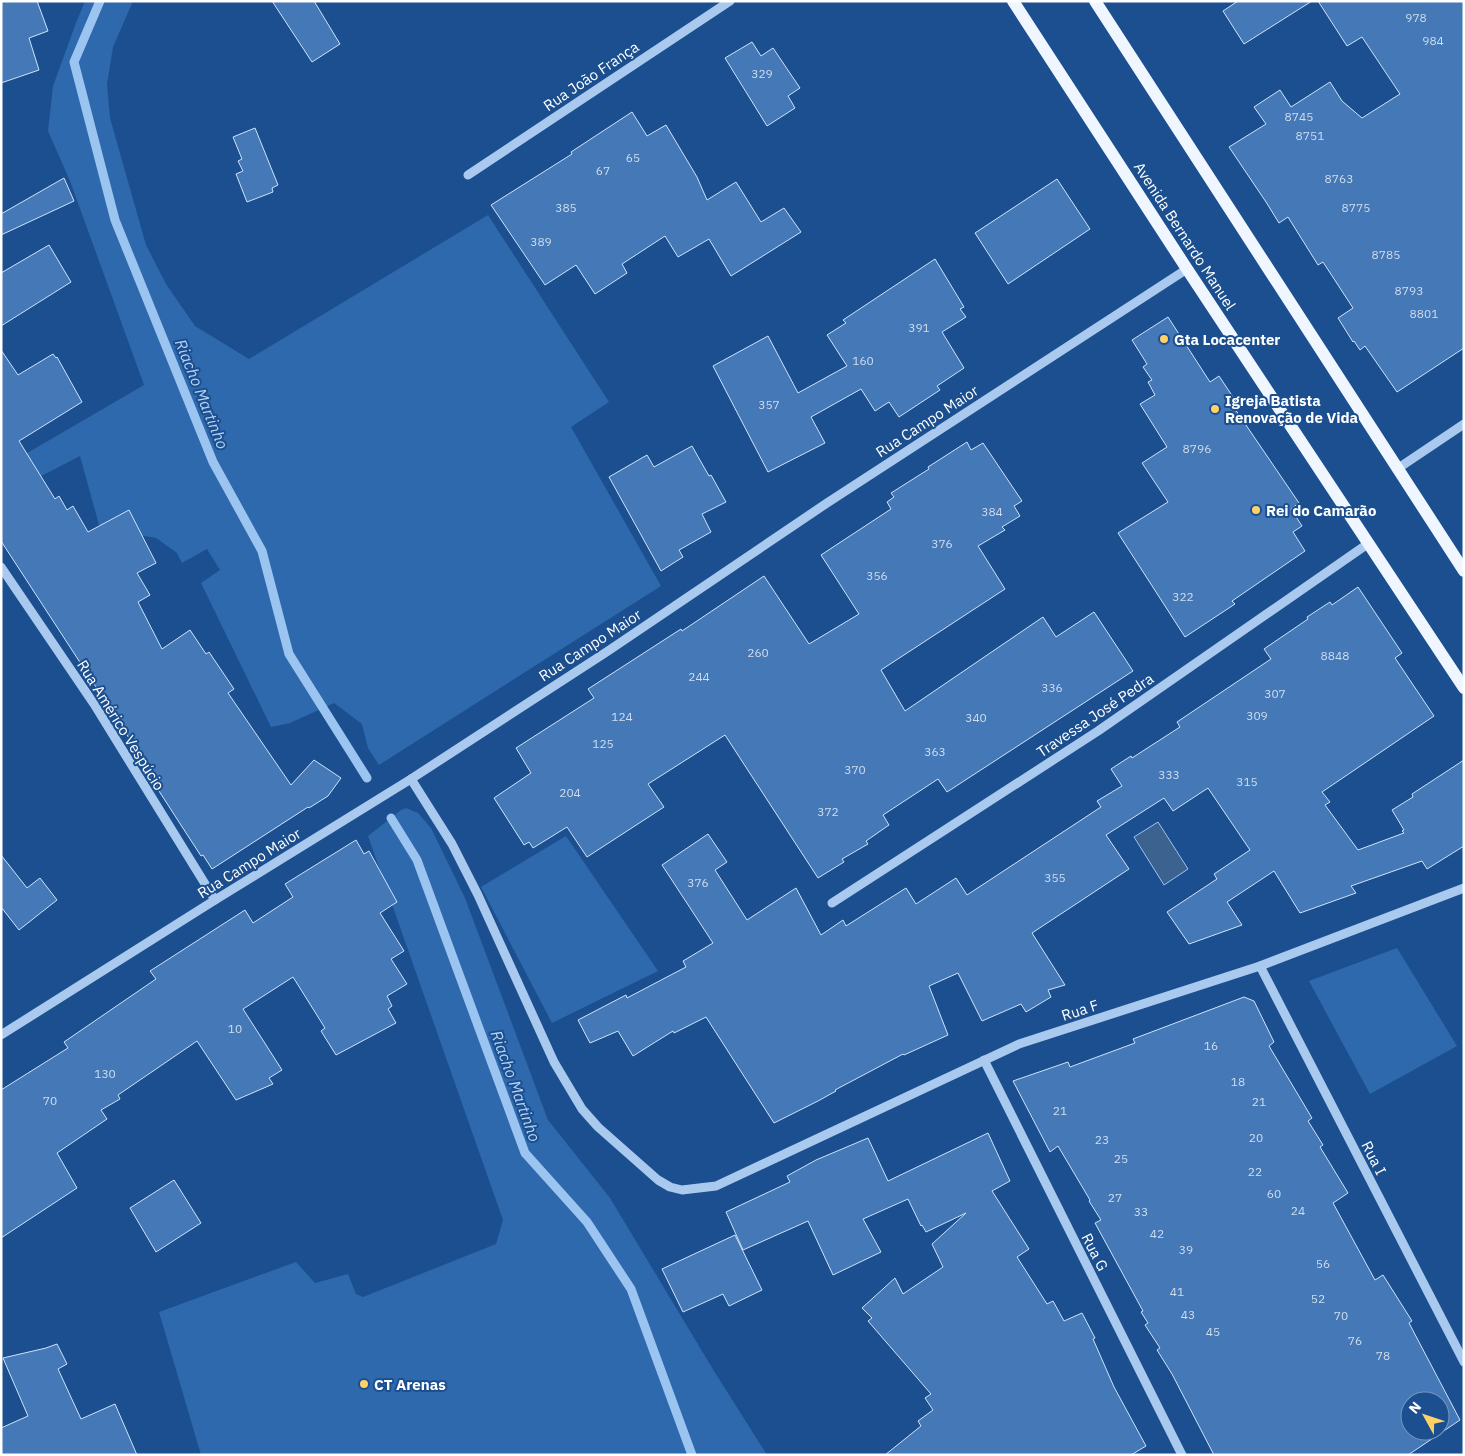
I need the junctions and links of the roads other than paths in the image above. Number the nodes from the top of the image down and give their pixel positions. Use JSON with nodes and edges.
{"nodes":[{"id":1,"x":730,"y":1,"type":"edge"},
{"id":2,"x":1013,"y":1,"type":"edge"},
{"id":3,"x":1095,"y":1,"type":"edge"},
{"id":4,"x":468,"y":174,"type":"dead end"},
{"id":5,"x":1187,"y":269,"type":"junction"},
{"id":6,"x":1464,"y":424,"type":"edge"},
{"id":7,"x":1397,"y":469,"type":"junction"},
{"id":8,"x":1369,"y":543,"type":"junction"},
{"id":9,"x":1,"y":567,"type":"edge"},
{"id":10,"x":1464,"y":572,"type":"edge"},
{"id":11,"x":1464,"y":688,"type":"edge"},
{"id":12,"x":411,"y":779,"type":"junction"},
{"id":13,"x":1464,"y":888,"type":"edge"},
{"id":14,"x":215,"y":900,"type":"junction"},
{"id":15,"x":832,"y":903,"type":"dead end"},
{"id":16,"x":1260,"y":966,"type":"junction"},
{"id":17,"x":1,"y":1035,"type":"edge"},
{"id":18,"x":984,"y":1060,"type":"junction"},
{"id":19,"x":1464,"y":1362,"type":"edge"},
{"id":20,"x":1182,"y":1455,"type":"edge"}],
"edges":[{"from":1,"to":4,"type":"street","name":"Rua João França"},
{"from":2,"to":5,"type":"main road","name":"Avenida Bernardo Manuel"},
{"from":3,"to":7,"type":"main road"},
{"from":5,"to":8,"type":"main road","name":"Avenida Bernardo Manuel"},
{"from":5,"to":12,"type":"street","name":"Rua Campo Maior"},
{"from":6,"to":7,"type":"street"},
{"from":7,"to":10,"type":"main road"},
{"from":8,"to":11,"type":"main road","name":"Avenida Bernardo Manuel"},
{"from":8,"to":15,"type":"street","name":"Travessa José Pedra"},
{"from":9,"to":14,"type":"street","name":"Rua Américo Vespúcio"},
{"from":12,"to":14,"type":"street","name":"Rua Campo Maior"},
{"from":12,"to":18,"type":"street","name":"Rua F"},
{"from":13,"to":16,"type":"street","name":"Rua F"},
{"from":14,"to":17,"type":"street","name":"Rua Campo Maior"},
{"from":16,"to":18,"type":"street","name":"Rua F"},
{"from":16,"to":19,"type":"street","name":"Rua I"},
{"from":18,"to":20,"type":"street","name":"Rua G"}]}
